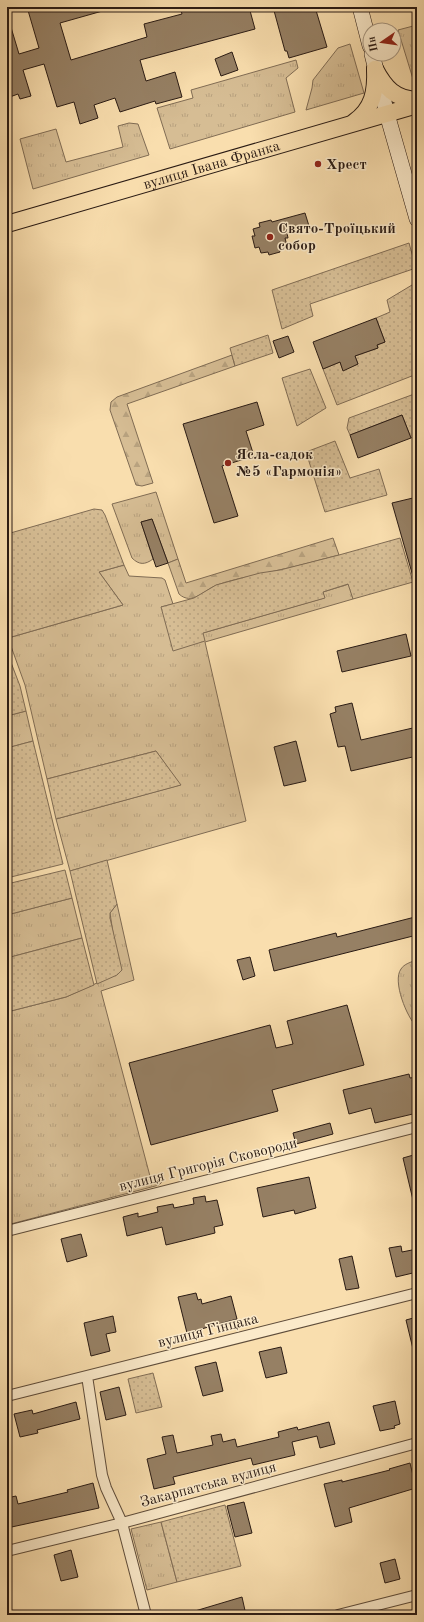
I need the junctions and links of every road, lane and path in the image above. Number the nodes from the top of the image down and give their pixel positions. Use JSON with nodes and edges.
{"nodes":[{"id":1,"x":360,"y":7,"type":"edge"},
{"id":2,"x":364,"y":22,"type":"edge"},
{"id":3,"x":374,"y":62,"type":"edge"},
{"id":4,"x":417,"y":100,"type":"edge"},
{"id":5,"x":417,"y":105,"type":"edge"},
{"id":6,"x":387,"y":114,"type":"junction"},
{"id":7,"x":348,"y":126,"type":"junction"},
{"id":8,"x":417,"y":219,"type":"edge"},
{"id":9,"x":7,"y":224,"type":"edge"},
{"id":10,"x":417,"y":1127,"type":"edge"},
{"id":11,"x":7,"y":1231,"type":"edge"},
{"id":12,"x":417,"y":1293,"type":"edge"},
{"id":13,"x":87,"y":1376,"type":"junction"},
{"id":14,"x":7,"y":1396,"type":"edge"},
{"id":15,"x":417,"y":1443,"type":"edge"},
{"id":16,"x":122,"y":1523,"type":"junction"},
{"id":17,"x":7,"y":1551,"type":"edge"},
{"id":18,"x":417,"y":1595,"type":"edge"},
{"id":19,"x":146,"y":1615,"type":"edge"},
{"id":20,"x":338,"y":1615,"type":"edge"}],
"edges":[{"from":1,"to":2,"type":"main road"},
{"from":3,"to":4,"type":"main road"},
{"from":3,"to":6,"type":"main road"},
{"from":3,"to":7,"type":"main road"},
{"from":5,"to":6,"type":"main road","name":"вулиця Івана Франка"},
{"from":6,"to":7,"type":"main road","name":"вулиця Івана Франка"},
{"from":6,"to":8,"type":"main road"},
{"from":7,"to":9,"type":"main road","name":"вулиця Івана Франка"},
{"from":10,"to":11,"type":"street","name":"вулиця Григорія Сковороди"},
{"from":12,"to":13,"type":"street","name":"вулиця Гінцака"},
{"from":13,"to":14,"type":"street","name":"вулиця Гінцака"},
{"from":13,"to":16,"type":"street"},
{"from":15,"to":16,"type":"street","name":"Закарпатська вулиця"},
{"from":16,"to":17,"type":"street","name":"Закарпатська вулиця"},
{"from":16,"to":19,"type":"street"},
{"from":18,"to":20,"type":"street"}]}
